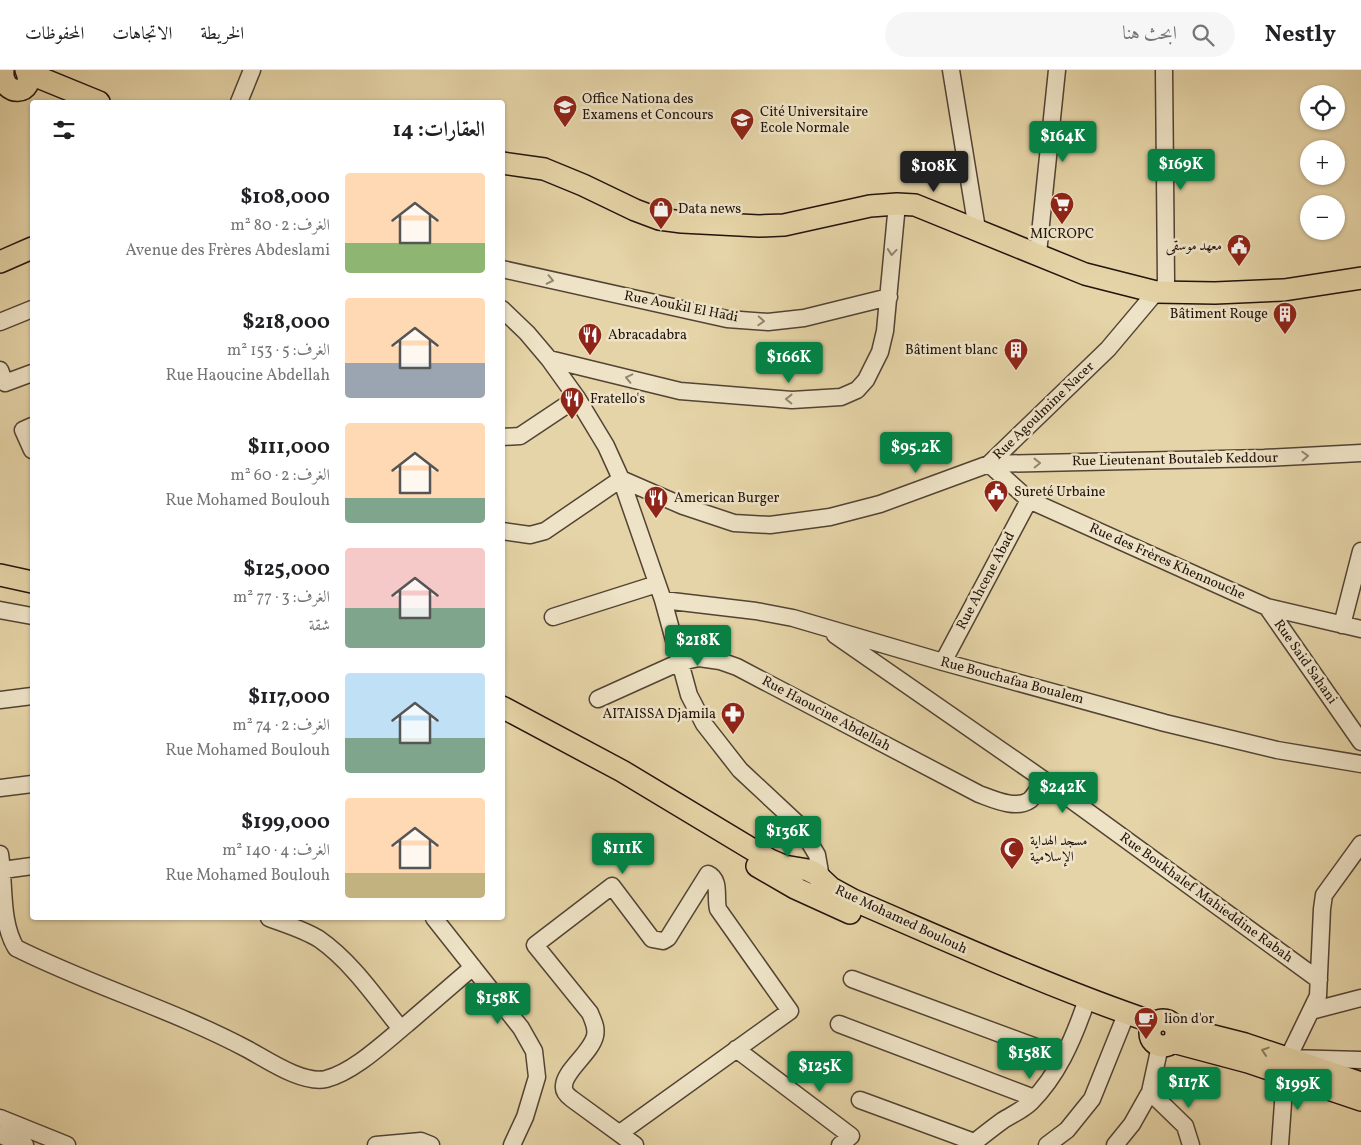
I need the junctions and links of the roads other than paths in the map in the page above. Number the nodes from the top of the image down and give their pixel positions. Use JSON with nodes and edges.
{"nodes":[{"id":1,"x":252,"y":70,"type":"edge"},
{"id":2,"x":951,"y":70,"type":"edge"},
{"id":3,"x":1057,"y":70,"type":"edge"},
{"id":4,"x":1164,"y":70,"type":"edge"},
{"id":5,"x":11,"y":78,"type":"edge"},
{"id":6,"x":70,"y":100,"type":"edge"},
{"id":7,"x":92,"y":100,"type":"edge"},
{"id":8,"x":240,"y":100,"type":"edge"},
{"id":9,"x":0,"y":106,"type":"edge"},
{"id":10,"x":505,"y":164,"type":"edge"},
{"id":11,"x":896,"y":204,"type":"junction"},
{"id":12,"x":977,"y":229,"type":"junction"},
{"id":13,"x":30,"y":249,"type":"edge"},
{"id":14,"x":1038,"y":253,"type":"junction"},
{"id":15,"x":0,"y":262,"type":"edge"},
{"id":16,"x":505,"y":270,"type":"edge"},
{"id":17,"x":1361,"y":278,"type":"edge"},
{"id":18,"x":1156,"y":292,"type":"junction"},
{"id":19,"x":888,"y":296,"type":"junction"},
{"id":20,"x":30,"y":310,"type":"edge"},
{"id":21,"x":505,"y":312,"type":"edge"},
{"id":22,"x":0,"y":322,"type":"edge"},
{"id":23,"x":549,"y":359,"type":"junction"},
{"id":24,"x":30,"y":373,"type":"edge"},
{"id":25,"x":3,"y":377,"type":"edge"},
{"id":26,"x":577,"y":398,"type":"junction"},
{"id":27,"x":505,"y":437,"type":"edge"},
{"id":28,"x":1361,"y":453,"type":"edge"},
{"id":29,"x":989,"y":464,"type":"junction"},
{"id":30,"x":620,"y":479,"type":"junction"},
{"id":31,"x":1029,"y":500,"type":"junction"},
{"id":32,"x":505,"y":531,"type":"edge"},
{"id":33,"x":1361,"y":551,"type":"edge"},
{"id":34,"x":0,"y":574,"type":"edge"},
{"id":35,"x":30,"y":582,"type":"edge"},
{"id":36,"x":657,"y":584,"type":"junction"},
{"id":37,"x":0,"y":588,"type":"edge"},
{"id":38,"x":30,"y":596,"type":"edge"},
{"id":39,"x":663,"y":600,"type":"junction"},
{"id":40,"x":1267,"y":607,"type":"junction"},
{"id":41,"x":0,"y":610,"type":"edge"},
{"id":42,"x":30,"y":616,"type":"edge"},
{"id":43,"x":553,"y":617,"type":"dead end"},
{"id":44,"x":1342,"y":625,"type":"junction"},
{"id":45,"x":822,"y":627,"type":"junction"},
{"id":46,"x":1361,"y":629,"type":"edge"},
{"id":47,"x":680,"y":662,"type":"junction"},
{"id":48,"x":943,"y":662,"type":"junction"},
{"id":49,"x":30,"y":696,"type":"edge"},
{"id":50,"x":598,"y":699,"type":"dead end"},
{"id":51,"x":0,"y":700,"type":"edge"},
{"id":52,"x":505,"y":709,"type":"edge"},
{"id":53,"x":505,"y":723,"type":"edge"},
{"id":54,"x":1361,"y":742,"type":"edge"},
{"id":55,"x":1361,"y":764,"type":"edge"},
{"id":56,"x":1044,"y":780,"type":"junction"},
{"id":57,"x":30,"y":784,"type":"edge"},
{"id":58,"x":0,"y":788,"type":"edge"},
{"id":59,"x":805,"y":835,"type":"junction"},
{"id":60,"x":1361,"y":844,"type":"edge"},
{"id":61,"x":1,"y":862,"type":"edge"},
{"id":62,"x":30,"y":866,"type":"edge"},
{"id":63,"x":794,"y":877,"type":"junction"},
{"id":64,"x":818,"y":887,"type":"junction"},
{"id":65,"x":274,"y":920,"type":"edge"},
{"id":66,"x":436,"y":920,"type":"edge"},
{"id":67,"x":473,"y":967,"type":"junction"},
{"id":68,"x":852,"y":978,"type":"dead end"},
{"id":69,"x":1319,"y":980,"type":"junction"},
{"id":70,"x":1361,"y":998,"type":"edge"},
{"id":71,"x":1084,"y":1008,"type":"junction"},
{"id":72,"x":1310,"y":1011,"type":"junction"},
{"id":73,"x":1123,"y":1022,"type":"junction"},
{"id":74,"x":839,"y":1024,"type":"dead end"},
{"id":75,"x":400,"y":1029,"type":"junction"},
{"id":76,"x":1163,"y":1034,"type":"junction"},
{"id":77,"x":736,"y":1049,"type":"junction"},
{"id":78,"x":1063,"y":1057,"type":"junction"},
{"id":79,"x":1361,"y":1060,"type":"edge"},
{"id":80,"x":1286,"y":1067,"type":"junction"},
{"id":81,"x":1361,"y":1083,"type":"edge"},
{"id":82,"x":1150,"y":1092,"type":"junction"},
{"id":83,"x":1034,"y":1098,"type":"junction"},
{"id":84,"x":860,"y":1100,"type":"dead end"},
{"id":85,"x":1361,"y":1100,"type":"edge"},
{"id":86,"x":0,"y":1118,"type":"edge"},
{"id":87,"x":620,"y":1133,"type":"junction"},
{"id":88,"x":0,"y":1135,"type":"edge"},
{"id":89,"x":972,"y":1144,"type":"edge"},
{"id":90,"x":25,"y":1145,"type":"edge"},
{"id":91,"x":67,"y":1145,"type":"edge"},
{"id":92,"x":376,"y":1145,"type":"edge"},
{"id":93,"x":430,"y":1145,"type":"edge"},
{"id":94,"x":512,"y":1145,"type":"edge"},
{"id":95,"x":635,"y":1145,"type":"edge"},
{"id":96,"x":840,"y":1145,"type":"edge"},
{"id":97,"x":1047,"y":1145,"type":"edge"},
{"id":98,"x":1115,"y":1145,"type":"edge"},
{"id":99,"x":1191,"y":1145,"type":"edge"},
{"id":100,"x":1280,"y":1145,"type":"edge"}],
"edges":[{"from":1,"to":8,"type":"street"},
{"from":2,"to":12,"type":"street"},
{"from":3,"to":14,"type":"street"},
{"from":4,"to":18,"type":"street","name":"Rue Agoulmine Nacer"},
{"from":5,"to":6,"type":"main road"},
{"from":5,"to":7,"type":"main road"},
{"from":5,"to":9,"type":"main road"},
{"from":10,"to":11,"type":"main road"},
{"from":11,"to":12,"type":"main road"},
{"from":11,"to":19,"type":"street","one_way":true},
{"from":12,"to":14,"type":"main road"},
{"from":13,"to":15,"type":"main road"},
{"from":14,"to":18,"type":"main road"},
{"from":16,"to":19,"type":"street","name":"Rue Aoukil El Hadi","one_way":true},
{"from":17,"to":18,"type":"main road"},
{"from":18,"to":29,"type":"street","name":"Rue Agoulmine Nacer"},
{"from":19,"to":23,"type":"street","one_way":true},
{"from":20,"to":22,"type":"street"},
{"from":21,"to":23,"type":"street"},
{"from":23,"to":26,"type":"street"},
{"from":24,"to":25,"type":"street"},
{"from":26,"to":27,"type":"street"},
{"from":26,"to":30,"type":"street"},
{"from":29,"to":28,"type":"street","name":"Rue Lieutenant Boutaleb Keddour","one_way":true},
{"from":29,"to":30,"type":"street","name":"Rue Agoulmine Nacer"},
{"from":29,"to":31,"type":"street","name":"Rue des Frères Khennouche"},
{"from":30,"to":32,"type":"street"},
{"from":30,"to":36,"type":"street"},
{"from":31,"to":40,"type":"street","name":"Rue des Frères Khennouche"},
{"from":31,"to":48,"type":"street","name":"Rue Ahcene Abad"},
{"from":33,"to":44,"type":"street"},
{"from":34,"to":35,"type":"main road"},
{"from":36,"to":39,"type":"street"},
{"from":36,"to":43,"type":"street"},
{"from":37,"to":38,"type":"main road"},
{"from":39,"to":45,"type":"street","name":"Rue Bouchafaa Boualem"},
{"from":39,"to":47,"type":"street"},
{"from":40,"to":44,"type":"street","name":"Rue des Frères Khennouche"},
{"from":40,"to":54,"type":"street","name":"Rue Said Sahani"},
{"from":41,"to":42,"type":"street"},
{"from":44,"to":46,"type":"street","name":"Rue des Frères Khennouche"},
{"from":45,"to":48,"type":"street","name":"Rue Bouchafaa Boualem"},
{"from":45,"to":56,"type":"street","name":"Rue Boukhalef Mahieddine Rabah"},
{"from":47,"to":50,"type":"street","name":"Rue Haoucine Abdellah"},
{"from":47,"to":56,"type":"street","name":"Rue Haoucine Abdellah"},
{"from":47,"to":59,"type":"street"},
{"from":48,"to":55,"type":"street","name":"Rue Bouchafaa Boualem"},
{"from":49,"to":51,"type":"street"},
{"from":52,"to":63,"type":"main road"},
{"from":53,"to":63,"type":"main road"},
{"from":56,"to":69,"type":"street","name":"Rue Boukhalef Mahieddine Rabah"},
{"from":57,"to":58,"type":"street"},
{"from":59,"to":63,"type":"street"},
{"from":59,"to":64,"type":"street"},
{"from":60,"to":69,"type":"street"},
{"from":61,"to":62,"type":"street"},
{"from":61,"to":75,"type":"street"},
{"from":63,"to":64,"type":"main road"},
{"from":64,"to":71,"type":"main road"},
{"from":64,"to":76,"type":"main road","name":"Rue Mohamed Boulouh"},
{"from":65,"to":75,"type":"street"},
{"from":66,"to":67,"type":"street"},
{"from":67,"to":75,"type":"street"},
{"from":67,"to":94,"type":"street"},
{"from":68,"to":78,"type":"street"},
{"from":69,"to":72,"type":"street"},
{"from":70,"to":72,"type":"street"},
{"from":71,"to":73,"type":"main road"},
{"from":71,"to":78,"type":"street"},
{"from":72,"to":80,"type":"street"},
{"from":73,"to":76,"type":"main road"},
{"from":73,"to":97,"type":"street"},
{"from":74,"to":83,"type":"street"},
{"from":76,"to":80,"type":"main road"},
{"from":76,"to":82,"type":"street"},
{"from":77,"to":87,"type":"street"},
{"from":77,"to":87,"type":"street"},
{"from":77,"to":96,"type":"street"},
{"from":78,"to":83,"type":"street"},
{"from":79,"to":80,"type":"street"},
{"from":80,"to":81,"type":"main road"},
{"from":80,"to":85,"type":"main road"},
{"from":80,"to":100,"type":"street"},
{"from":82,"to":98,"type":"street"},
{"from":82,"to":99,"type":"street"},
{"from":83,"to":89,"type":"street"},
{"from":84,"to":89,"type":"street"},
{"from":86,"to":91,"type":"street"},
{"from":87,"to":95,"type":"street"},
{"from":88,"to":90,"type":"street"},
{"from":92,"to":93,"type":"street"}]}
